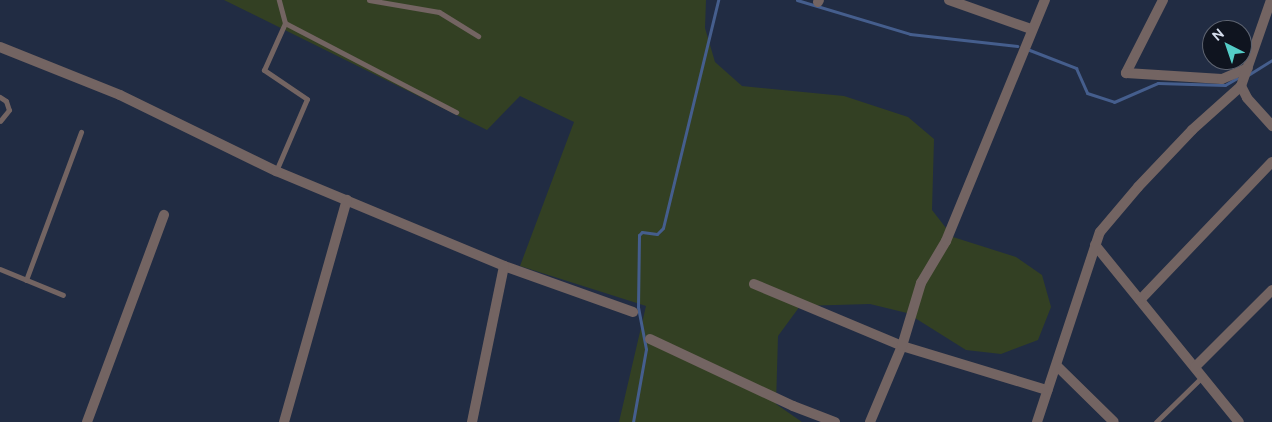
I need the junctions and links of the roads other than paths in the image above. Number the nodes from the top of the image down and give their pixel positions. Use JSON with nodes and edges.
{"nodes":[{"id":1,"x":279,"y":0,"type":"edge"},
{"id":2,"x":369,"y":0,"type":"edge"},
{"id":3,"x":949,"y":0,"type":"edge"},
{"id":4,"x":1045,"y":0,"type":"edge"},
{"id":5,"x":1163,"y":0,"type":"edge"},
{"id":6,"x":1271,"y":0,"type":"edge"},
{"id":7,"x":285,"y":23,"type":"junction"},
{"id":8,"x":1030,"y":30,"type":"junction"},
{"id":9,"x":478,"y":36,"type":"dead end"},
{"id":10,"x":0,"y":47,"type":"edge"},
{"id":11,"x":1246,"y":76,"type":"junction"},
{"id":12,"x":0,"y":97,"type":"edge"},
{"id":13,"x":456,"y":112,"type":"dead end"},
{"id":14,"x":0,"y":121,"type":"edge"},
{"id":15,"x":1272,"y":126,"type":"edge"},
{"id":16,"x":81,"y":132,"type":"dead end"},
{"id":17,"x":1272,"y":162,"type":"edge"},
{"id":18,"x":276,"y":171,"type":"junction"},
{"id":19,"x":347,"y":200,"type":"junction"},
{"id":20,"x":164,"y":215,"type":"dead end"},
{"id":21,"x":1095,"y":244,"type":"junction"},
{"id":22,"x":504,"y":266,"type":"junction"},
{"id":23,"x":0,"y":269,"type":"edge"},
{"id":24,"x":26,"y":280,"type":"junction"},
{"id":25,"x":754,"y":284,"type":"dead end"},
{"id":26,"x":1272,"y":290,"type":"edge"},
{"id":27,"x":63,"y":295,"type":"dead end"},
{"id":28,"x":1140,"y":300,"type":"junction"},
{"id":29,"x":633,"y":312,"type":"dead end"},
{"id":30,"x":650,"y":340,"type":"dead end"},
{"id":31,"x":902,"y":346,"type":"junction"},
{"id":32,"x":1058,"y":367,"type":"junction"},
{"id":33,"x":1195,"y":367,"type":"junction"},
{"id":34,"x":1202,"y":376,"type":"junction"},
{"id":35,"x":1047,"y":390,"type":"junction"},
{"id":36,"x":87,"y":422,"type":"edge"},
{"id":37,"x":284,"y":422,"type":"edge"},
{"id":38,"x":472,"y":422,"type":"edge"},
{"id":39,"x":835,"y":422,"type":"edge"},
{"id":40,"x":870,"y":422,"type":"edge"},
{"id":41,"x":1037,"y":422,"type":"edge"},
{"id":42,"x":1114,"y":422,"type":"edge"},
{"id":43,"x":1156,"y":422,"type":"edge"},
{"id":44,"x":1239,"y":422,"type":"edge"}],
"edges":[{"from":1,"to":7,"type":"lane"},
{"from":2,"to":9,"type":"lane"},
{"from":3,"to":8,"type":"street"},
{"from":4,"to":8,"type":"street"},
{"from":5,"to":11,"type":"street"},
{"from":6,"to":11,"type":"street"},
{"from":7,"to":13,"type":"lane"},
{"from":7,"to":18,"type":"lane"},
{"from":8,"to":31,"type":"street"},
{"from":10,"to":18,"type":"street"},
{"from":11,"to":15,"type":"street"},
{"from":11,"to":21,"type":"street"},
{"from":12,"to":14,"type":"lane"},
{"from":16,"to":24,"type":"lane"},
{"from":17,"to":28,"type":"street"},
{"from":18,"to":19,"type":"street"},
{"from":19,"to":22,"type":"street"},
{"from":19,"to":37,"type":"street"},
{"from":20,"to":36,"type":"street"},
{"from":21,"to":28,"type":"street"},
{"from":21,"to":32,"type":"street"},
{"from":22,"to":29,"type":"street"},
{"from":22,"to":38,"type":"street"},
{"from":23,"to":24,"type":"lane"},
{"from":24,"to":27,"type":"lane"},
{"from":25,"to":31,"type":"street"},
{"from":26,"to":33,"type":"street"},
{"from":28,"to":33,"type":"street"},
{"from":30,"to":39,"type":"street"},
{"from":31,"to":35,"type":"street"},
{"from":31,"to":40,"type":"street"},
{"from":32,"to":35,"type":"street"},
{"from":32,"to":42,"type":"street"},
{"from":33,"to":34,"type":"street"},
{"from":34,"to":43,"type":"lane"},
{"from":34,"to":44,"type":"street"},
{"from":35,"to":41,"type":"street"}]}
